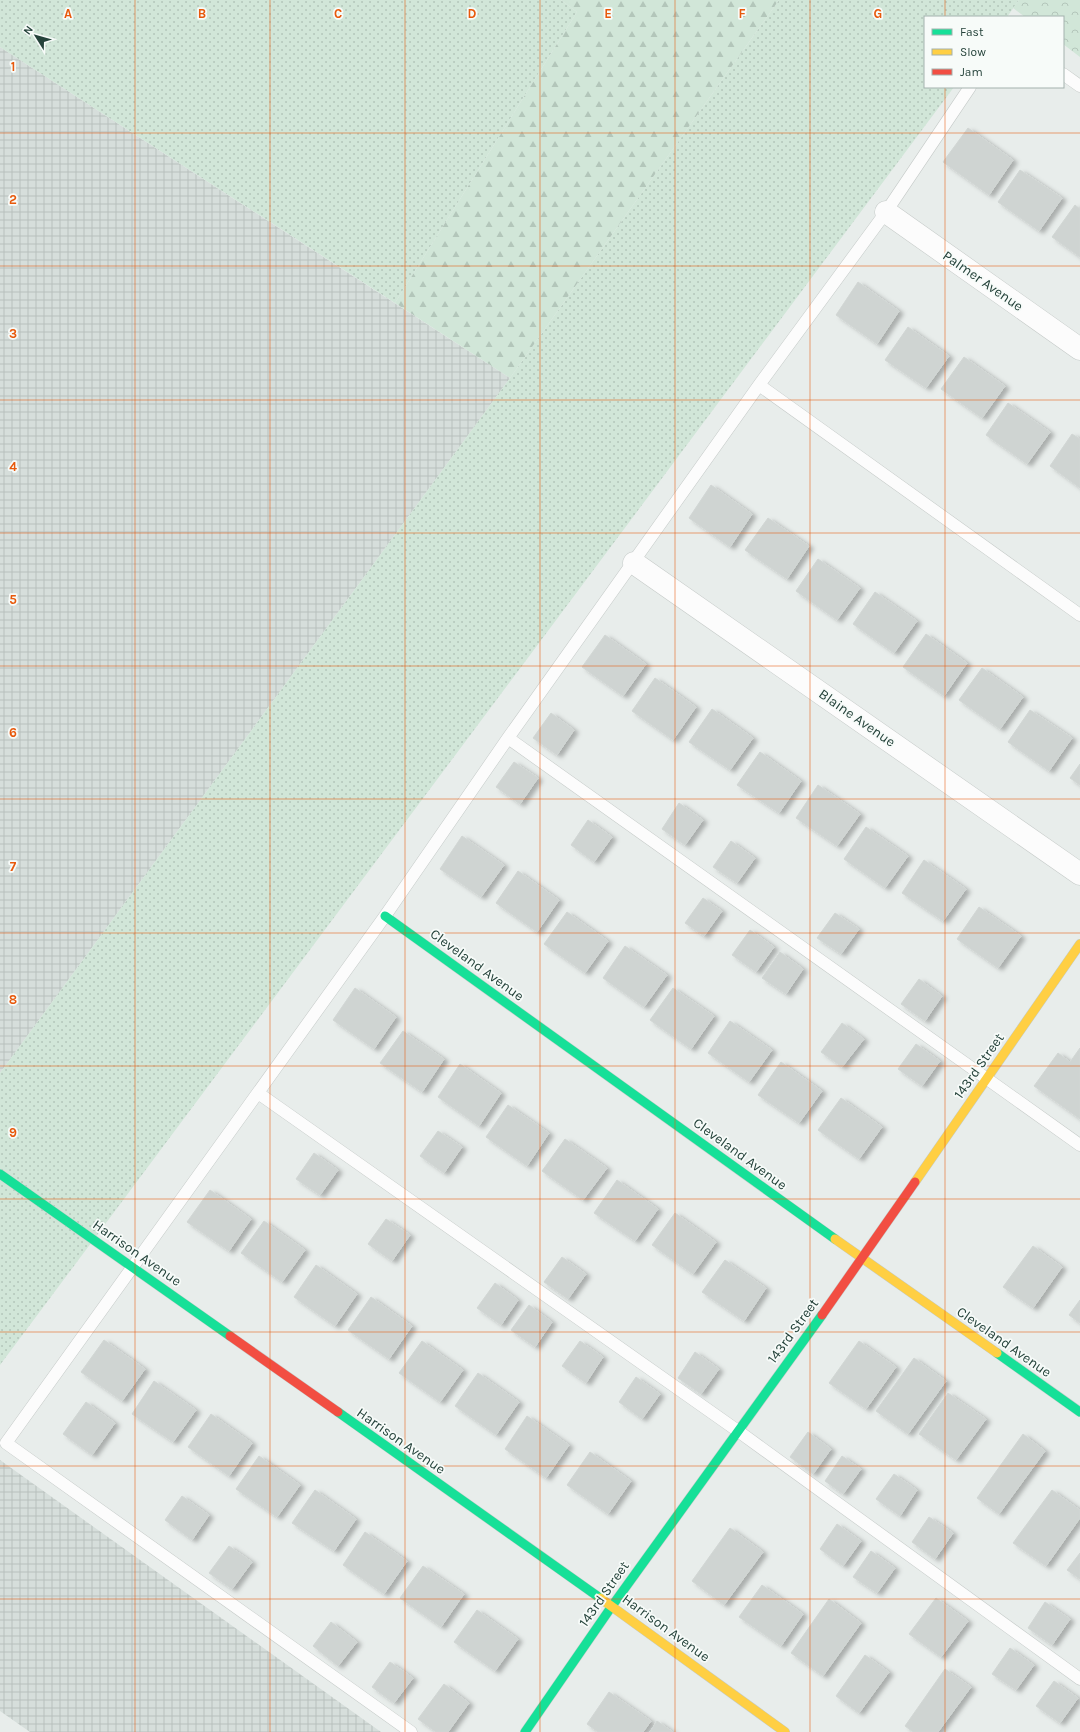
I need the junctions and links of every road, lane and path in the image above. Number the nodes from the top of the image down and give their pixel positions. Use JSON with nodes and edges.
{"nodes":[{"id":1,"x":1064,"y":75,"type":"edge"},
{"id":2,"x":1080,"y":86,"type":"edge"},
{"id":3,"x":969,"y":88,"type":"edge"},
{"id":4,"x":886,"y":212,"type":"junction"},
{"id":5,"x":1080,"y":349,"type":"edge"},
{"id":6,"x":759,"y":385,"type":"junction"},
{"id":7,"x":634,"y":562,"type":"junction"},
{"id":8,"x":1080,"y":616,"type":"edge"},
{"id":9,"x":508,"y":738,"type":"junction"},
{"id":10,"x":1080,"y":874,"type":"edge"},
{"id":11,"x":385,"y":916,"type":"junction"},
{"id":12,"x":1080,"y":944,"type":"edge"},
{"id":13,"x":988,"y":1078,"type":"junction"},
{"id":14,"x":258,"y":1093,"type":"junction"},
{"id":15,"x":1080,"y":1145,"type":"edge"},
{"id":16,"x":0,"y":1174,"type":"edge"},
{"id":17,"x":862,"y":1259,"type":"junction"},
{"id":18,"x":132,"y":1268,"type":"junction"},
{"id":19,"x":1080,"y":1412,"type":"edge"},
{"id":20,"x":738,"y":1431,"type":"junction"},
{"id":21,"x":612,"y":1606,"type":"junction"},
{"id":22,"x":1080,"y":1679,"type":"edge"},
{"id":23,"x":411,"y":1732,"type":"edge"},
{"id":24,"x":525,"y":1732,"type":"edge"},
{"id":25,"x":785,"y":1732,"type":"edge"}],
"edges":[{"from":1,"to":2,"type":"lane"},
{"from":3,"to":4,"type":"lane"},
{"from":4,"to":5,"type":"street","name":"Palmer Avenue"},
{"from":4,"to":6,"type":"lane"},
{"from":6,"to":7,"type":"lane"},
{"from":6,"to":8,"type":"lane"},
{"from":7,"to":9,"type":"lane"},
{"from":7,"to":10,"type":"street","name":"Blaine Avenue"},
{"from":9,"to":11,"type":"lane"},
{"from":9,"to":13,"type":"lane"},
{"from":11,"to":14,"type":"lane"},
{"from":11,"to":17,"type":"street","name":"Cleveland Avenue"},
{"from":12,"to":13,"type":"street","name":"143rd Street"},
{"from":13,"to":15,"type":"lane"},
{"from":13,"to":17,"type":"street","name":"143rd Street"},
{"from":14,"to":18,"type":"lane"},
{"from":14,"to":20,"type":"lane"},
{"from":16,"to":18,"type":"street","name":"Harrison Avenue"},
{"from":17,"to":19,"type":"street","name":"Cleveland Avenue"},
{"from":17,"to":20,"type":"street","name":"143rd Street"},
{"from":18,"to":21,"type":"street","name":"Harrison Avenue"},
{"from":18,"to":23,"type":"lane"},
{"from":20,"to":21,"type":"street","name":"143rd Street"},
{"from":20,"to":22,"type":"lane"},
{"from":21,"to":24,"type":"street","name":"143rd Street"},
{"from":21,"to":25,"type":"street","name":"Harrison Avenue"}]}
